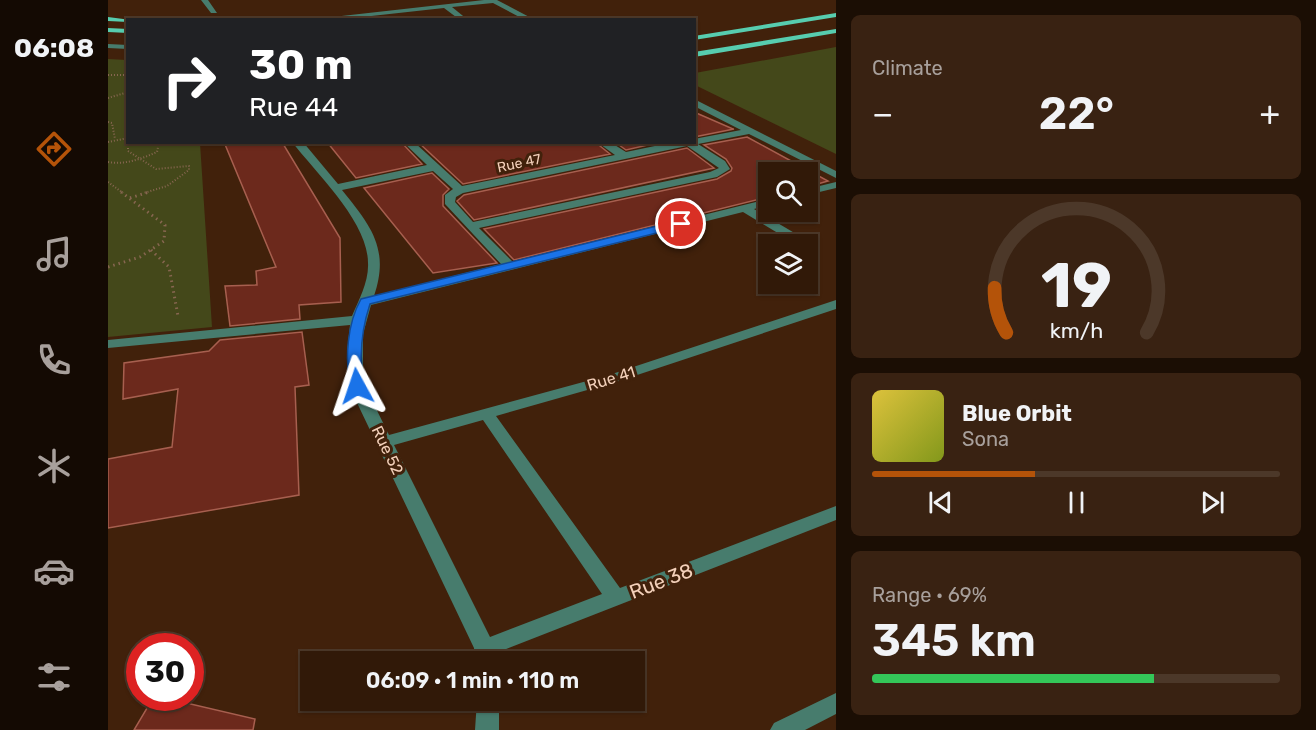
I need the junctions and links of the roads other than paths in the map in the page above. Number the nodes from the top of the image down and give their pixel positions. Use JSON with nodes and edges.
{"nodes":[{"id":1,"x":204,"y":0,"type":"edge"},
{"id":2,"x":493,"y":0,"type":"edge"},
{"id":3,"x":444,"y":6,"type":"junction"},
{"id":4,"x":214,"y":11,"type":"dead end"},
{"id":5,"x":384,"y":11,"type":"junction"},
{"id":6,"x":457,"y":14,"type":"junction"},
{"id":7,"x":836,"y":15,"type":"edge"},
{"id":8,"x":326,"y":18,"type":"edge"},
{"id":9,"x":462,"y":18,"type":"edge"},
{"id":10,"x":528,"y":18,"type":"edge"},
{"id":11,"x":108,"y":19,"type":"edge"},
{"id":12,"x":126,"y":20,"type":"edge"},
{"id":13,"x":108,"y":30,"type":"edge"},
{"id":14,"x":126,"y":31,"type":"edge"},
{"id":15,"x":836,"y":31,"type":"edge"},
{"id":16,"x":696,"y":38,"type":"edge"},
{"id":17,"x":108,"y":46,"type":"edge"},
{"id":18,"x":126,"y":47,"type":"edge"},
{"id":19,"x":696,"y":55,"type":"edge"},
{"id":20,"x":696,"y":103,"type":"edge"},
{"id":21,"x":749,"y":130,"type":"junction"},
{"id":22,"x":696,"y":141,"type":"edge"},
{"id":23,"x":299,"y":144,"type":"edge"},
{"id":24,"x":410,"y":144,"type":"edge"},
{"id":25,"x":605,"y":144,"type":"edge"},
{"id":26,"x":681,"y":144,"type":"edge"},
{"id":27,"x":693,"y":144,"type":"edge"},
{"id":28,"x":624,"y":156,"type":"junction"},
{"id":29,"x":435,"y":167,"type":"junction"},
{"id":30,"x":836,"y":175,"type":"edge"},
{"id":31,"x":836,"y":185,"type":"edge"},
{"id":32,"x":335,"y":188,"type":"junction"},
{"id":33,"x":818,"y":189,"type":"edge"},
{"id":34,"x":460,"y":190,"type":"junction"},
{"id":35,"x":758,"y":205,"type":"edge"},
{"id":36,"x":745,"y":208,"type":"junction"},
{"id":37,"x":470,"y":226,"type":"junction"},
{"id":38,"x":787,"y":234,"type":"edge"},
{"id":39,"x":510,"y":266,"type":"junction"},
{"id":40,"x":365,"y":302,"type":"junction"},
{"id":41,"x":836,"y":304,"type":"edge"},
{"id":42,"x":358,"y":321,"type":"junction"},
{"id":43,"x":108,"y":344,"type":"edge"},
{"id":44,"x":486,"y":413,"type":"junction"},
{"id":45,"x":384,"y":442,"type":"junction"},
{"id":46,"x":836,"y":513,"type":"edge"},
{"id":47,"x":616,"y":598,"type":"junction"},
{"id":48,"x":484,"y":651,"type":"edge"},
{"id":49,"x":495,"y":651,"type":"edge"},
{"id":50,"x":836,"y":703,"type":"edge"},
{"id":51,"x":488,"y":711,"type":"edge"},
{"id":52,"x":487,"y":730,"type":"edge"},
{"id":53,"x":782,"y":730,"type":"edge"}],
"edges":[{"from":1,"to":4,"type":"street"},
{"from":2,"to":3,"type":"street"},
{"from":2,"to":10,"type":"street"},
{"from":3,"to":5,"type":"street"},
{"from":3,"to":6,"type":"street"},
{"from":5,"to":6,"type":"street"},
{"from":5,"to":8,"type":"street"},
{"from":6,"to":9,"type":"street"},
{"from":7,"to":16,"type":"main road"},
{"from":11,"to":12,"type":"main road"},
{"from":13,"to":14,"type":"main road"},
{"from":15,"to":19,"type":"main road"},
{"from":17,"to":18,"type":"street"},
{"from":20,"to":21,"type":"street"},
{"from":21,"to":22,"type":"street","name":"Rue 47"},
{"from":21,"to":30,"type":"street"},
{"from":23,"to":32,"type":"street","name":"Rue 52"},
{"from":24,"to":29,"type":"street"},
{"from":25,"to":28,"type":"street"},
{"from":26,"to":28,"type":"street","name":"Rue 47"},
{"from":27,"to":37,"type":"street"},
{"from":28,"to":34,"type":"street","name":"Rue 47"},
{"from":29,"to":32,"type":"street"},
{"from":29,"to":34,"type":"street"},
{"from":31,"to":33,"type":"street"},
{"from":32,"to":40,"type":"street","name":"Rue 52"},
{"from":34,"to":37,"type":"street"},
{"from":35,"to":36,"type":"street"},
{"from":36,"to":38,"type":"street"},
{"from":36,"to":39,"type":"street"},
{"from":37,"to":39,"type":"street"},
{"from":39,"to":40,"type":"street"},
{"from":40,"to":42,"type":"street","name":"Rue 52"},
{"from":41,"to":44,"type":"street","name":"Rue 41"},
{"from":42,"to":43,"type":"street"},
{"from":42,"to":45,"type":"street","name":"Rue 52"},
{"from":44,"to":45,"type":"street","name":"Rue 41"},
{"from":44,"to":47,"type":"street"},
{"from":45,"to":48,"type":"street","name":"Rue 52"},
{"from":46,"to":47,"type":"street","name":"Rue 38"},
{"from":47,"to":49,"type":"street","name":"Rue 38"},
{"from":50,"to":53,"type":"street"},
{"from":51,"to":52,"type":"street"}]}
